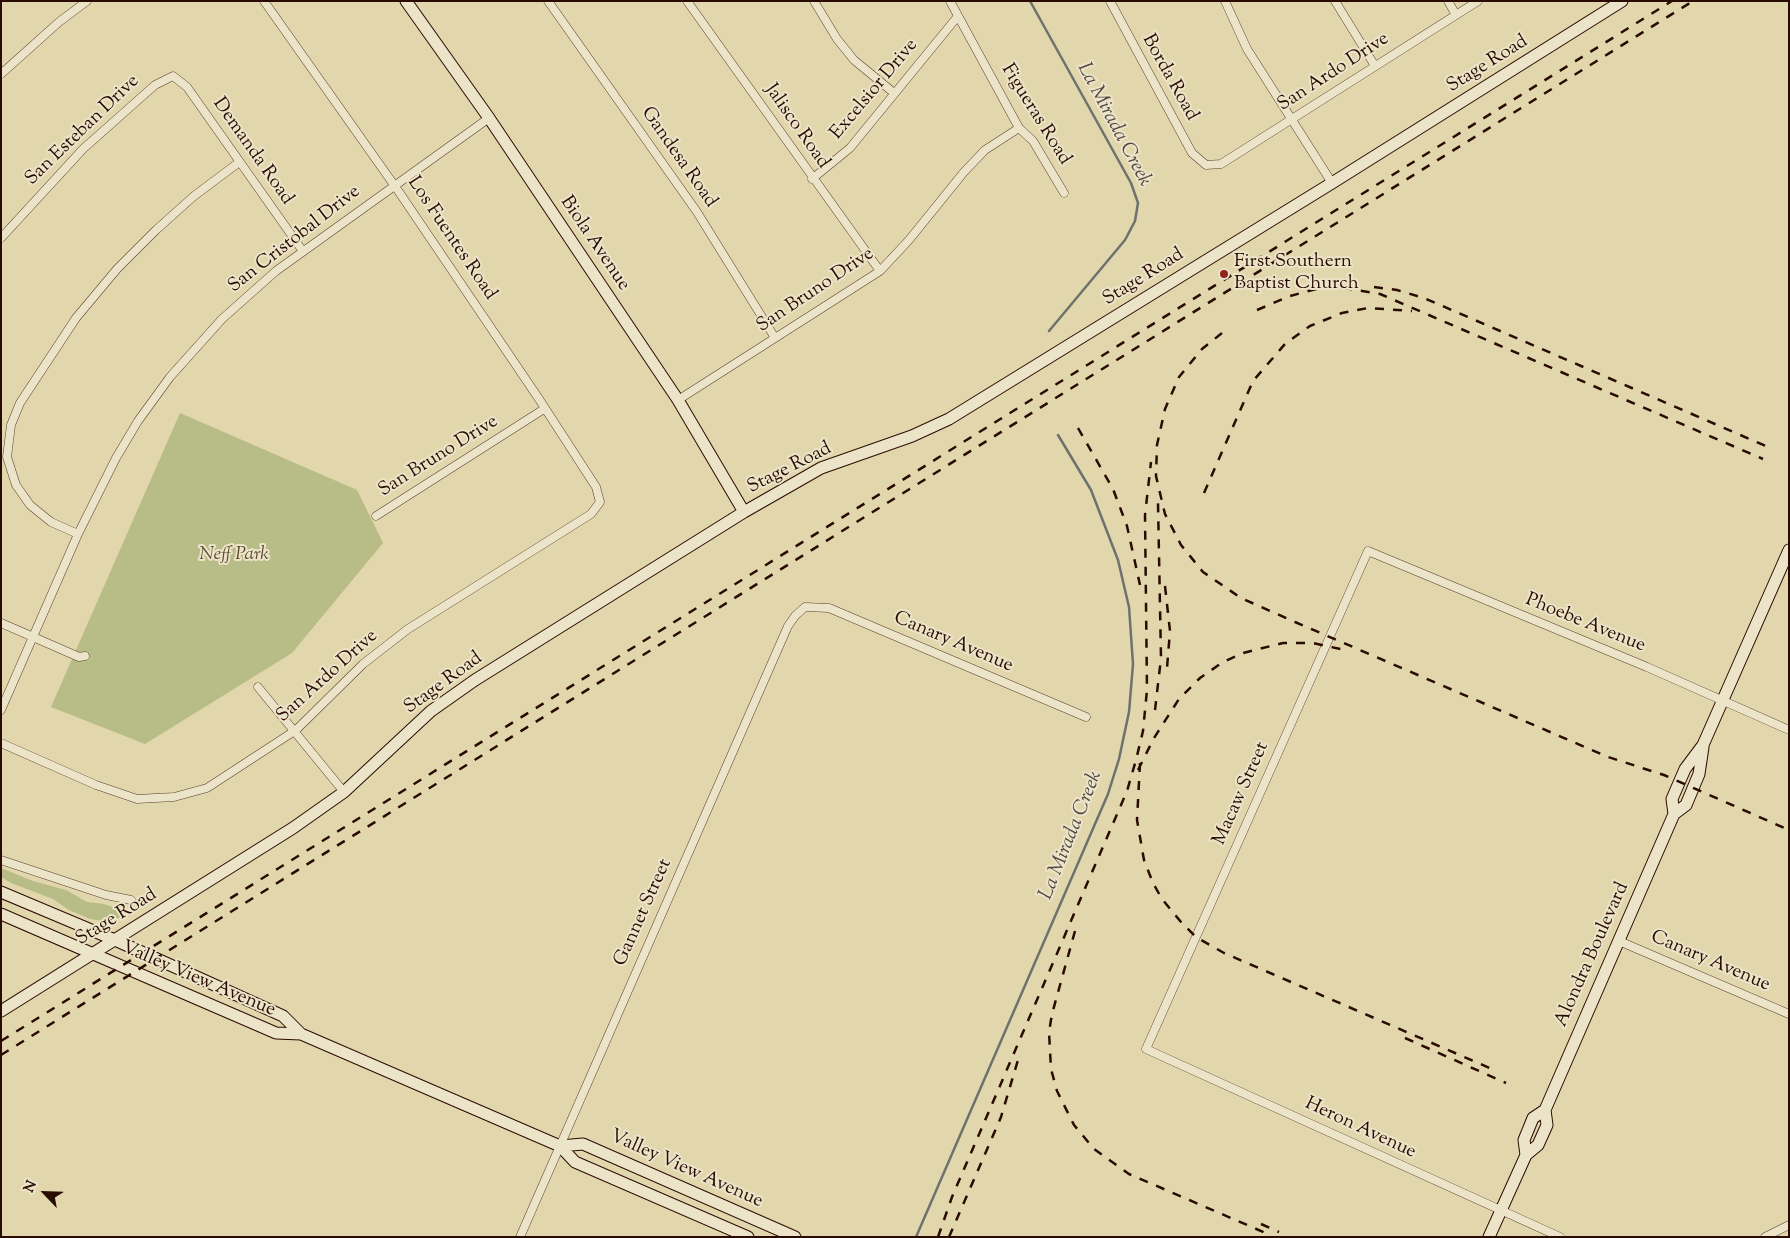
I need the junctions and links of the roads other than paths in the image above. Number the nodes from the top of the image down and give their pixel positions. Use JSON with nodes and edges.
{"nodes":[{"id":1,"x":87,"y":1,"type":"edge"},
{"id":2,"x":264,"y":1,"type":"edge"},
{"id":3,"x":406,"y":1,"type":"edge"},
{"id":4,"x":548,"y":1,"type":"edge"},
{"id":5,"x":687,"y":1,"type":"edge"},
{"id":6,"x":814,"y":1,"type":"edge"},
{"id":7,"x":950,"y":1,"type":"edge"},
{"id":8,"x":1110,"y":1,"type":"edge"},
{"id":9,"x":1225,"y":1,"type":"edge"},
{"id":10,"x":1336,"y":1,"type":"edge"},
{"id":11,"x":1448,"y":1,"type":"edge"},
{"id":12,"x":1478,"y":1,"type":"edge"},
{"id":13,"x":1622,"y":1,"type":"edge"},
{"id":14,"x":1456,"y":15,"type":"junction"},
{"id":15,"x":958,"y":16,"type":"junction"},
{"id":16,"x":1375,"y":66,"type":"junction"},
{"id":17,"x":1,"y":74,"type":"edge"},
{"id":18,"x":173,"y":76,"type":"joint"},
{"id":19,"x":894,"y":93,"type":"junction"},
{"id":20,"x":489,"y":118,"type":"junction"},
{"id":21,"x":1291,"y":119,"type":"junction"},
{"id":22,"x":1019,"y":128,"type":"junction"},
{"id":23,"x":238,"y":162,"type":"junction"},
{"id":24,"x":1206,"y":165,"type":"joint"},
{"id":25,"x":812,"y":179,"type":"junction"},
{"id":26,"x":1332,"y":183,"type":"junction"},
{"id":27,"x":394,"y":185,"type":"junction"},
{"id":28,"x":1064,"y":193,"type":"dead end"},
{"id":29,"x":1,"y":238,"type":"edge"},
{"id":30,"x":302,"y":250,"type":"junction"},
{"id":31,"x":880,"y":271,"type":"junction"},
{"id":32,"x":775,"y":338,"type":"junction"},
{"id":33,"x":678,"y":400,"type":"junction"},
{"id":34,"x":544,"y":409,"type":"junction"},
{"id":35,"x":600,"y":502,"type":"joint"},
{"id":36,"x":744,"y":512,"type":"junction"},
{"id":37,"x":376,"y":516,"type":"dead end"},
{"id":38,"x":78,"y":534,"type":"junction"},
{"id":39,"x":1789,"y":550,"type":"edge"},
{"id":40,"x":1368,"y":551,"type":"joint"},
{"id":41,"x":805,"y":607,"type":"joint"},
{"id":42,"x":1,"y":622,"type":"edge"},
{"id":43,"x":34,"y":637,"type":"junction"},
{"id":44,"x":85,"y":656,"type":"dead end"},
{"id":45,"x":258,"y":687,"type":"dead end"},
{"id":46,"x":1723,"y":701,"type":"junction"},
{"id":47,"x":1,"y":710,"type":"edge"},
{"id":48,"x":1086,"y":717,"type":"dead end"},
{"id":49,"x":296,"y":730,"type":"junction"},
{"id":50,"x":1789,"y":730,"type":"edge"},
{"id":51,"x":1,"y":743,"type":"edge"},
{"id":52,"x":344,"y":792,"type":"junction"},
{"id":53,"x":1,"y":860,"type":"edge"},
{"id":54,"x":1,"y":892,"type":"edge"},
{"id":55,"x":131,"y":900,"type":"dead end"},
{"id":56,"x":1,"y":914,"type":"edge"},
{"id":57,"x":115,"y":940,"type":"junction"},
{"id":58,"x":1619,"y":940,"type":"junction"},
{"id":59,"x":93,"y":954,"type":"junction"},
{"id":60,"x":1,"y":1011,"type":"edge"},
{"id":61,"x":1789,"y":1014,"type":"edge"},
{"id":62,"x":301,"y":1034,"type":"junction"},
{"id":63,"x":1146,"y":1049,"type":"joint"},
{"id":64,"x":560,"y":1146,"type":"junction"},
{"id":65,"x":1501,"y":1211,"type":"junction"},
{"id":66,"x":1789,"y":1225,"type":"edge"},
{"id":67,"x":520,"y":1237,"type":"edge"},
{"id":68,"x":748,"y":1237,"type":"edge"},
{"id":69,"x":795,"y":1237,"type":"edge"},
{"id":70,"x":1489,"y":1237,"type":"edge"},
{"id":71,"x":1560,"y":1237,"type":"edge"},
{"id":72,"x":1766,"y":1237,"type":"edge"}],
"edges":[{"from":1,"to":17,"type":"street"},
{"from":2,"to":27,"type":"street","name":"Los Fuentes Road"},
{"from":3,"to":20,"type":"main road","name":"Biola Avenue"},
{"from":4,"to":32,"type":"street","name":"Gandesa Road"},
{"from":5,"to":25,"type":"street","name":"Jalisco Road"},
{"from":6,"to":19,"type":"street"},
{"from":7,"to":15,"type":"street","name":"Figueras Road"},
{"from":8,"to":24,"type":"street","name":"Borda Road"},
{"from":9,"to":21,"type":"street"},
{"from":10,"to":16,"type":"street"},
{"from":11,"to":14,"type":"street"},
{"from":12,"to":14,"type":"street","name":"San Ardo Drive"},
{"from":13,"to":26,"type":"main road","name":"Stage Road"},
{"from":14,"to":16,"type":"street","name":"San Ardo Drive"},
{"from":15,"to":19,"type":"street","name":"Excelsior Drive"},
{"from":15,"to":22,"type":"street","name":"Figueras Road"},
{"from":16,"to":21,"type":"street","name":"San Ardo Drive"},
{"from":18,"to":23,"type":"street","name":"Demanda Road"},
{"from":18,"to":29,"type":"street","name":"San Esteban Drive"},
{"from":19,"to":25,"type":"street","name":"Excelsior Drive"},
{"from":20,"to":27,"type":"street","name":"San Cristobal Drive"},
{"from":20,"to":33,"type":"main road","name":"Biola Avenue"},
{"from":21,"to":24,"type":"street","name":"San Ardo Drive"},
{"from":21,"to":26,"type":"street"},
{"from":22,"to":28,"type":"street","name":"Figueras Road"},
{"from":22,"to":31,"type":"street","name":"San Bruno Drive"},
{"from":23,"to":30,"type":"street","name":"Demanda Road"},
{"from":23,"to":38,"type":"street"},
{"from":25,"to":31,"type":"street","name":"Jalisco Road"},
{"from":26,"to":36,"type":"main road","name":"Stage Road"},
{"from":27,"to":30,"type":"street","name":"San Cristobal Drive"},
{"from":27,"to":34,"type":"street","name":"Los Fuentes Road"},
{"from":30,"to":38,"type":"street","name":"San Cristobal Drive"},
{"from":31,"to":32,"type":"street","name":"San Bruno Drive"},
{"from":32,"to":33,"type":"street","name":"San Bruno Drive"},
{"from":33,"to":36,"type":"main road","name":"Biola Avenue"},
{"from":34,"to":35,"type":"street","name":"Los Fuentes Road"},
{"from":34,"to":37,"type":"street","name":"San Bruno Drive"},
{"from":35,"to":49,"type":"street","name":"San Ardo Drive"},
{"from":36,"to":52,"type":"main road","name":"Stage Road"},
{"from":38,"to":43,"type":"street","name":"San Cristobal Drive"},
{"from":39,"to":46,"type":"main road","name":"Alondra Boulevard"},
{"from":40,"to":46,"type":"street","name":"Phoebe Avenue"},
{"from":40,"to":63,"type":"street","name":"Macaw Street"},
{"from":41,"to":48,"type":"street","name":"Canary Avenue"},
{"from":41,"to":64,"type":"street","name":"Gannet Street"},
{"from":42,"to":43,"type":"street"},
{"from":43,"to":44,"type":"street"},
{"from":43,"to":47,"type":"street","name":"San Cristobal Drive"},
{"from":45,"to":49,"type":"street"},
{"from":46,"to":50,"type":"street","name":"Phoebe Avenue"},
{"from":46,"to":58,"type":"main road","name":"Alondra Boulevard"},
{"from":49,"to":51,"type":"street","name":"San Ardo Drive"},
{"from":49,"to":52,"type":"street"},
{"from":52,"to":57,"type":"main road","name":"Stage Road"},
{"from":53,"to":55,"type":"street"},
{"from":54,"to":57,"type":"main road","name":"Valley View Avenue"},
{"from":56,"to":59,"type":"main road","name":"Valley View Avenue"},
{"from":57,"to":59,"type":"main road","name":"Stage Road"},
{"from":57,"to":62,"type":"main road","name":"Valley View Avenue"},
{"from":58,"to":61,"type":"street","name":"Canary Avenue"},
{"from":58,"to":65,"type":"main road","name":"Alondra Boulevard"},
{"from":59,"to":60,"type":"main road","name":"Stage Road"},
{"from":59,"to":62,"type":"main road","name":"Valley View Avenue"},
{"from":62,"to":64,"type":"main road","name":"Valley View Avenue"},
{"from":63,"to":65,"type":"street","name":"Heron Avenue"},
{"from":64,"to":67,"type":"street","name":"Gannet Street"},
{"from":64,"to":68,"type":"main road","name":"Valley View Avenue"},
{"from":64,"to":69,"type":"main road","name":"Valley View Avenue"},
{"from":65,"to":70,"type":"main road","name":"Alondra Boulevard"},
{"from":65,"to":71,"type":"street","name":"Heron Avenue"},
{"from":66,"to":72,"type":"street"}]}
